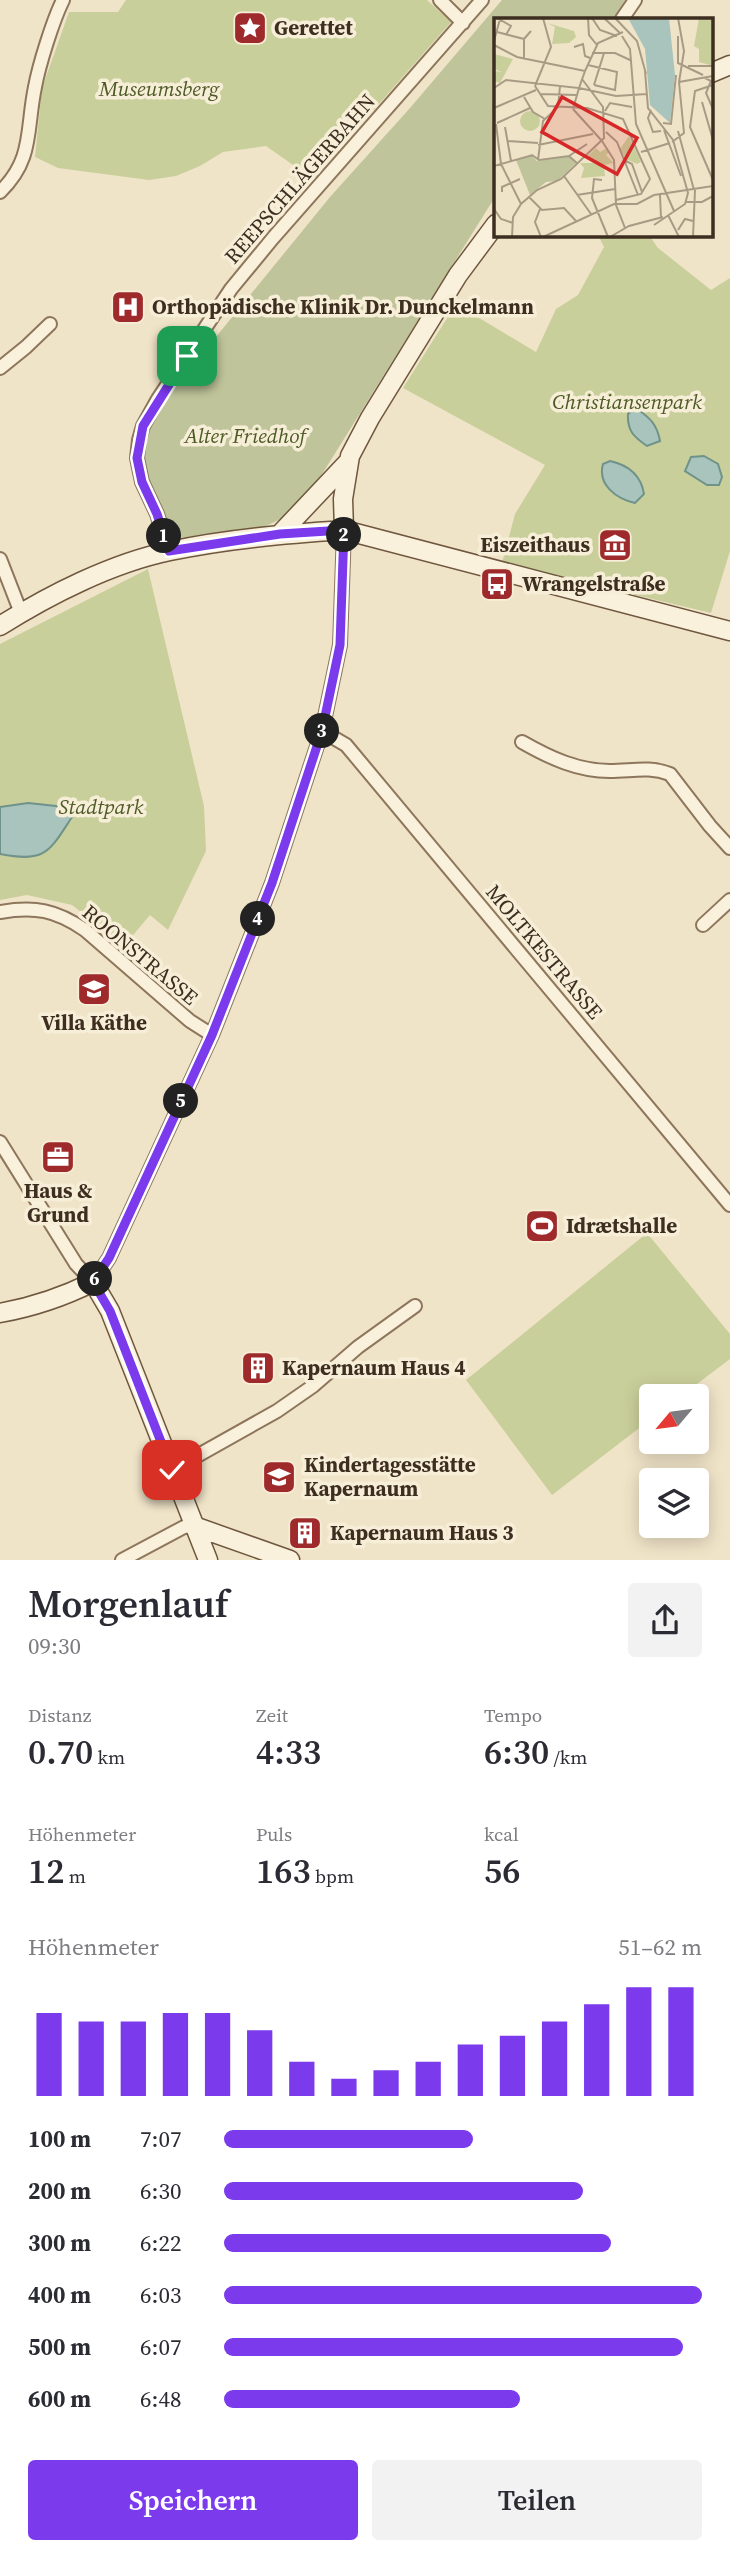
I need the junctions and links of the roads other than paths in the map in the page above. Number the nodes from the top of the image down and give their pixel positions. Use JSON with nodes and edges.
{"nodes":[{"id":1,"x":63,"y":0,"type":"edge"},
{"id":2,"x":440,"y":0,"type":"edge"},
{"id":3,"x":482,"y":0,"type":"edge"},
{"id":4,"x":635,"y":0,"type":"edge"},
{"id":5,"x":623,"y":18,"type":"edge"},
{"id":6,"x":463,"y":23,"type":"junction"},
{"id":7,"x":730,"y":65,"type":"edge"},
{"id":8,"x":712,"y":73,"type":"edge"},
{"id":9,"x":0,"y":192,"type":"edge"},
{"id":10,"x":494,"y":225,"type":"edge"},
{"id":11,"x":50,"y":324,"type":"dead end"},
{"id":12,"x":0,"y":368,"type":"edge"},
{"id":13,"x":348,"y":462,"type":"junction"},
{"id":14,"x":344,"y":530,"type":"junction"},
{"id":15,"x":280,"y":534,"type":"junction"},
{"id":16,"x":169,"y":551,"type":"junction"},
{"id":17,"x":0,"y":559,"type":"edge"},
{"id":18,"x":21,"y":613,"type":"junction"},
{"id":19,"x":0,"y":626,"type":"edge"},
{"id":20,"x":730,"y":631,"type":"edge"},
{"id":21,"x":322,"y":731,"type":"junction"},
{"id":22,"x":522,"y":743,"type":"dead end"},
{"id":23,"x":730,"y":848,"type":"edge"},
{"id":24,"x":730,"y":900,"type":"edge"},
{"id":25,"x":0,"y":912,"type":"edge"},
{"id":26,"x":703,"y":925,"type":"dead end"},
{"id":27,"x":212,"y":1035,"type":"junction"},
{"id":28,"x":0,"y":1142,"type":"edge"},
{"id":29,"x":730,"y":1205,"type":"edge"},
{"id":30,"x":93,"y":1282,"type":"junction"},
{"id":31,"x":415,"y":1306,"type":"dead end"},
{"id":32,"x":0,"y":1313,"type":"edge"},
{"id":33,"x":172,"y":1470,"type":"junction"},
{"id":34,"x":194,"y":1526,"type":"junction"},
{"id":35,"x":122,"y":1560,"type":"edge"},
{"id":36,"x":208,"y":1560,"type":"edge"},
{"id":37,"x":290,"y":1560,"type":"edge"}],
"edges":[{"from":1,"to":9,"type":"street"},
{"from":2,"to":6,"type":"street"},
{"from":3,"to":6,"type":"street","name":"REEPSCHLÄGERBAHN"},
{"from":4,"to":5,"type":"street"},
{"from":6,"to":16,"type":"street","name":"REEPSCHLÄGERBAHN"},
{"from":7,"to":8,"type":"main road"},
{"from":10,"to":13,"type":"main road"},
{"from":11,"to":12,"type":"street"},
{"from":13,"to":14,"type":"main road"},
{"from":13,"to":15,"type":"main road"},
{"from":14,"to":15,"type":"main road"},
{"from":14,"to":20,"type":"main road"},
{"from":14,"to":21,"type":"street"},
{"from":15,"to":16,"type":"main road"},
{"from":16,"to":18,"type":"main road"},
{"from":17,"to":18,"type":"street"},
{"from":18,"to":19,"type":"main road"},
{"from":21,"to":27,"type":"street"},
{"from":21,"to":29,"type":"street","name":"MOLTKESTRASSE"},
{"from":22,"to":23,"type":"street"},
{"from":24,"to":26,"type":"street"},
{"from":25,"to":27,"type":"street","name":"ROONSTRASSE"},
{"from":27,"to":30,"type":"street"},
{"from":28,"to":30,"type":"street"},
{"from":30,"to":32,"type":"main road"},
{"from":30,"to":33,"type":"main road"},
{"from":31,"to":33,"type":"street"},
{"from":33,"to":34,"type":"main road"},
{"from":34,"to":35,"type":"street"},
{"from":34,"to":36,"type":"main road"},
{"from":34,"to":37,"type":"main road"}]}
